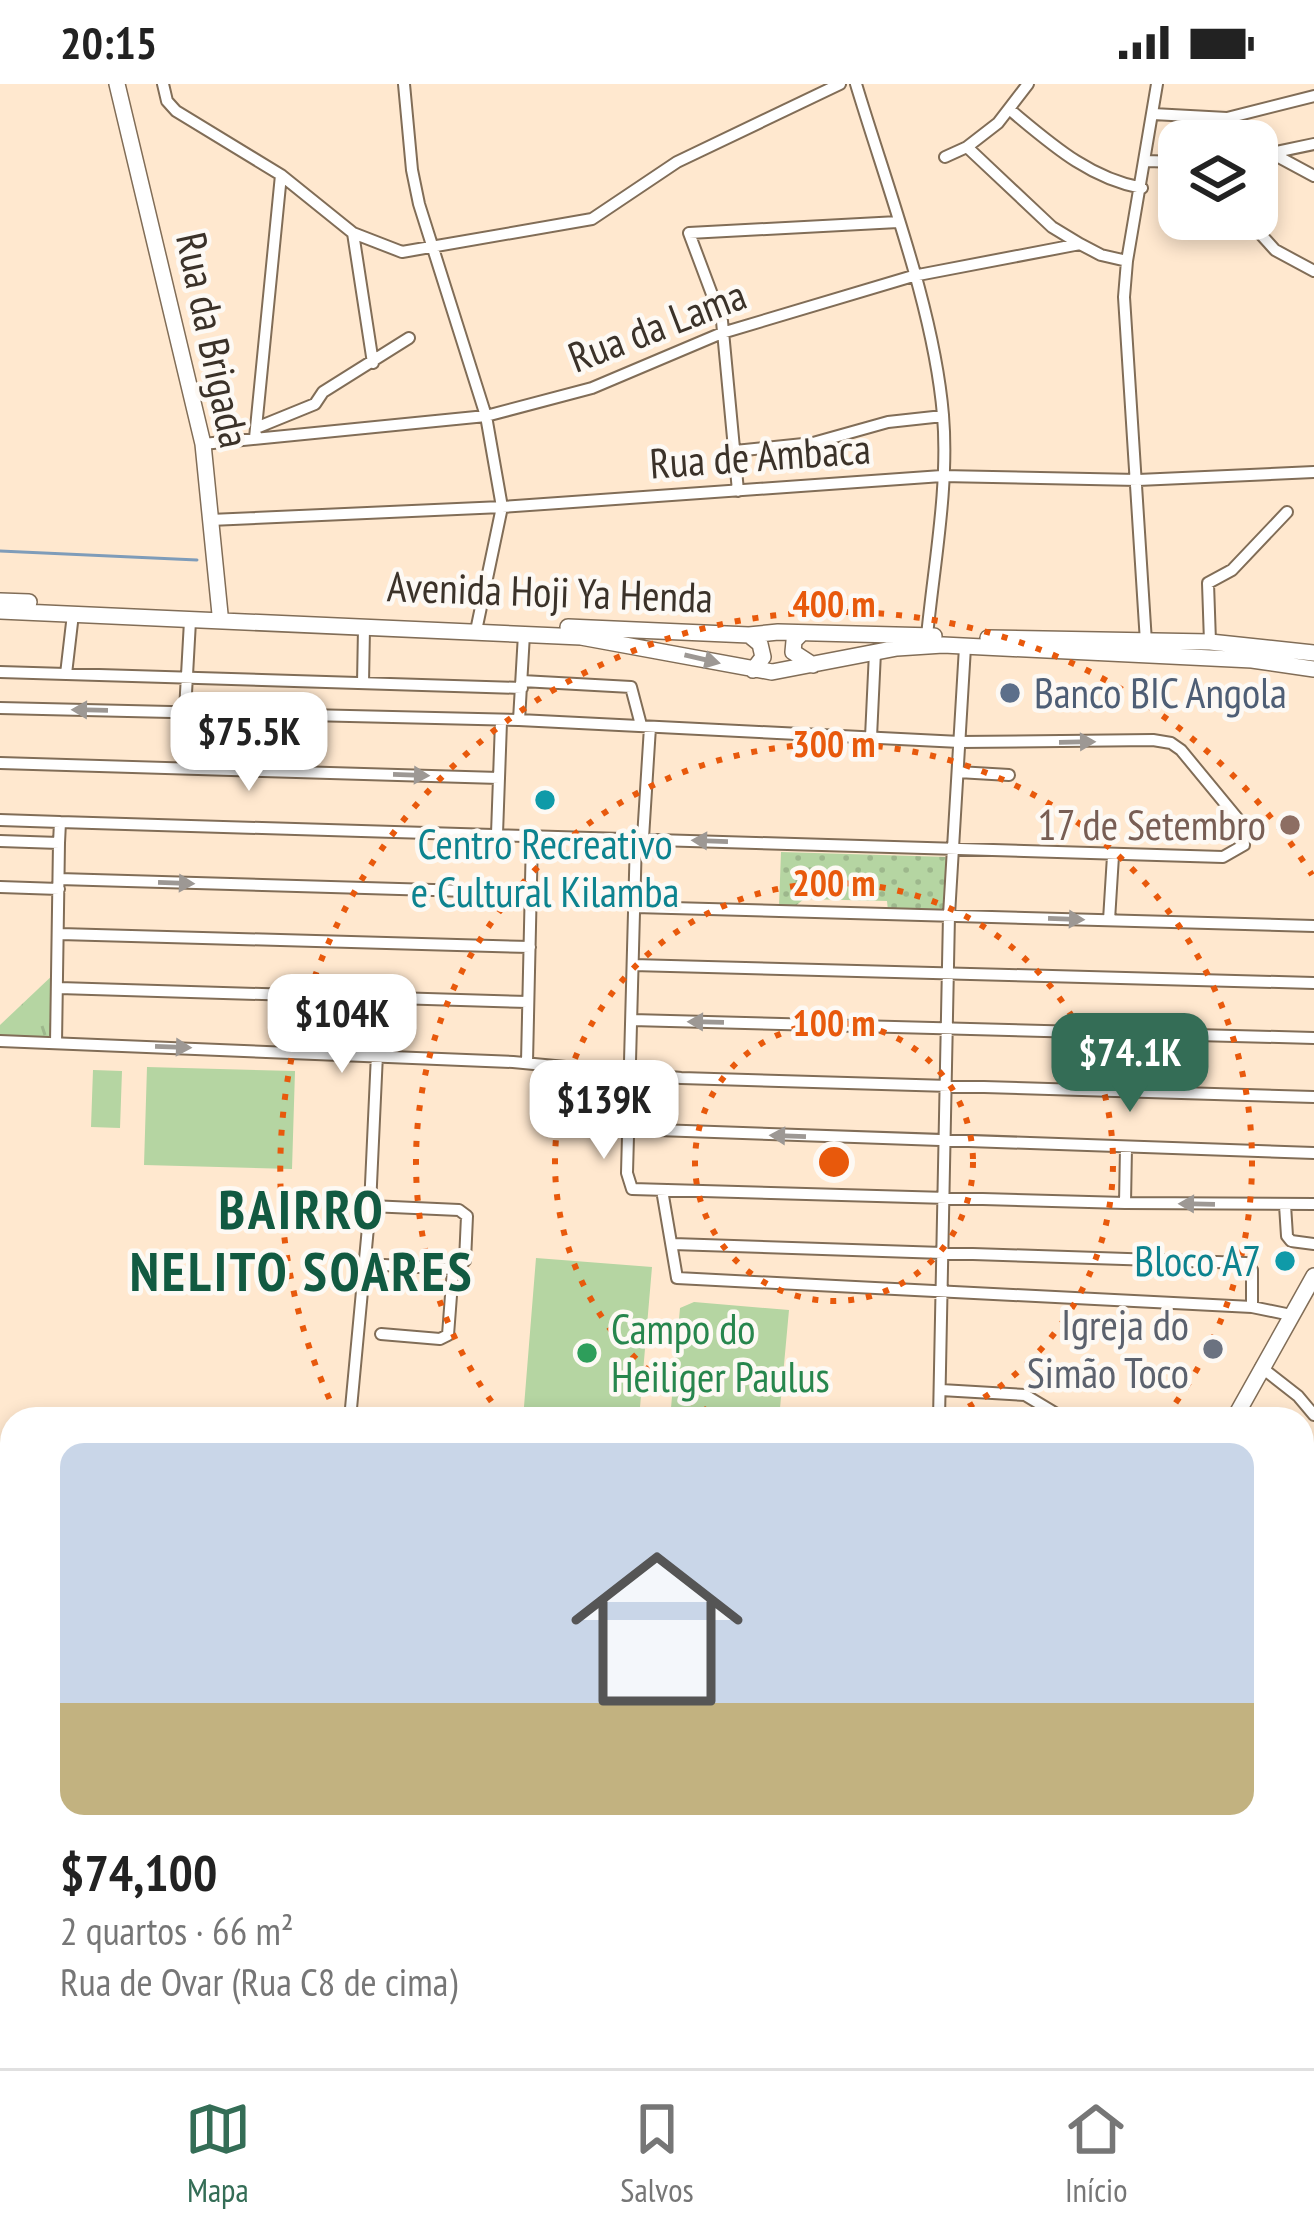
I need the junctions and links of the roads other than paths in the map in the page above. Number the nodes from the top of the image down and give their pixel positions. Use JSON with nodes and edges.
{"nodes":[{"id":1,"x":117,"y":84,"type":"edge"},
{"id":2,"x":163,"y":84,"type":"edge"},
{"id":3,"x":404,"y":84,"type":"edge"},
{"id":4,"x":840,"y":84,"type":"edge"},
{"id":5,"x":856,"y":84,"type":"edge"},
{"id":6,"x":1028,"y":84,"type":"edge"},
{"id":7,"x":1157,"y":84,"type":"edge"},
{"id":8,"x":1314,"y":97,"type":"edge"},
{"id":9,"x":1009,"y":109,"type":"junction"},
{"id":10,"x":1154,"y":114,"type":"junction"},
{"id":11,"x":1314,"y":145,"type":"edge"},
{"id":12,"x":968,"y":147,"type":"junction"},
{"id":13,"x":1278,"y":153,"type":"edge"},
{"id":14,"x":1278,"y":156,"type":"edge"},
{"id":15,"x":945,"y":157,"type":"dead end"},
{"id":16,"x":1147,"y":161,"type":"junction"},
{"id":17,"x":1158,"y":161,"type":"edge"},
{"id":18,"x":281,"y":176,"type":"junction"},
{"id":19,"x":1314,"y":176,"type":"edge"},
{"id":20,"x":1142,"y":188,"type":"junction"},
{"id":21,"x":898,"y":222,"type":"junction"},
{"id":22,"x":353,"y":233,"type":"junction"},
{"id":23,"x":1266,"y":240,"type":"edge"},
{"id":24,"x":1080,"y":244,"type":"junction"},
{"id":25,"x":431,"y":247,"type":"junction"},
{"id":26,"x":1126,"y":261,"type":"junction"},
{"id":27,"x":1314,"y":271,"type":"edge"},
{"id":28,"x":913,"y":275,"type":"junction"},
{"id":29,"x":722,"y":333,"type":"junction"},
{"id":30,"x":409,"y":338,"type":"dead end"},
{"id":31,"x":373,"y":363,"type":"junction"},
{"id":32,"x":486,"y":416,"type":"junction"},
{"id":33,"x":943,"y":416,"type":"junction"},
{"id":34,"x":255,"y":433,"type":"junction"},
{"id":35,"x":202,"y":444,"type":"junction"},
{"id":36,"x":735,"y":451,"type":"junction"},
{"id":37,"x":1314,"y":472,"type":"edge"},
{"id":38,"x":942,"y":476,"type":"junction"},
{"id":39,"x":1138,"y":480,"type":"junction"},
{"id":40,"x":738,"y":491,"type":"junction"},
{"id":41,"x":502,"y":507,"type":"junction"},
{"id":42,"x":1287,"y":512,"type":"dead end"},
{"id":43,"x":210,"y":520,"type":"junction"},
{"id":44,"x":0,"y":601,"type":"edge"},
{"id":45,"x":0,"y":611,"type":"edge"},
{"id":46,"x":73,"y":614,"type":"junction"},
{"id":47,"x":220,"y":614,"type":"junction"},
{"id":48,"x":190,"y":621,"type":"junction"},
{"id":49,"x":477,"y":626,"type":"junction"},
{"id":50,"x":364,"y":628,"type":"junction"},
{"id":51,"x":802,"y":633,"type":"junction"},
{"id":52,"x":524,"y":634,"type":"junction"},
{"id":53,"x":749,"y":635,"type":"junction"},
{"id":54,"x":927,"y":636,"type":"junction"},
{"id":55,"x":1145,"y":642,"type":"junction"},
{"id":56,"x":1210,"y":642,"type":"junction"},
{"id":57,"x":965,"y":647,"type":"junction"},
{"id":58,"x":874,"y":652,"type":"junction"},
{"id":59,"x":1314,"y":653,"type":"edge"},
{"id":60,"x":816,"y":666,"type":"junction"},
{"id":61,"x":1314,"y":669,"type":"edge"},
{"id":62,"x":753,"y":670,"type":"junction"},
{"id":63,"x":0,"y":673,"type":"edge"},
{"id":64,"x":66,"y":674,"type":"junction"},
{"id":65,"x":187,"y":677,"type":"junction"},
{"id":66,"x":362,"y":683,"type":"junction"},
{"id":67,"x":522,"y":685,"type":"junction"},
{"id":68,"x":0,"y":708,"type":"edge"},
{"id":69,"x":185,"y":711,"type":"junction"},
{"id":70,"x":520,"y":720,"type":"junction"},
{"id":71,"x":501,"y":722,"type":"junction"},
{"id":72,"x":645,"y":726,"type":"junction"},
{"id":73,"x":871,"y":737,"type":"junction"},
{"id":74,"x":960,"y":742,"type":"junction"},
{"id":75,"x":0,"y":763,"type":"edge"},
{"id":76,"x":958,"y":772,"type":"junction"},
{"id":77,"x":1009,"y":776,"type":"dead end"},
{"id":78,"x":499,"y":778,"type":"junction"},
{"id":79,"x":0,"y":820,"type":"edge"},
{"id":80,"x":60,"y":822,"type":"junction"},
{"id":81,"x":497,"y":834,"type":"junction"},
{"id":82,"x":532,"y":838,"type":"junction"},
{"id":83,"x":640,"y":838,"type":"junction"},
{"id":84,"x":0,"y":841,"type":"edge"},
{"id":85,"x":59,"y":843,"type":"junction"},
{"id":86,"x":953,"y":850,"type":"junction"},
{"id":87,"x":1113,"y":856,"type":"junction"},
{"id":88,"x":59,"y":884,"type":"junction"},
{"id":89,"x":0,"y":887,"type":"edge"},
{"id":90,"x":532,"y":893,"type":"junction"},
{"id":91,"x":635,"y":907,"type":"junction"},
{"id":92,"x":949,"y":915,"type":"junction"},
{"id":93,"x":1109,"y":920,"type":"junction"},
{"id":94,"x":1314,"y":926,"type":"edge"},
{"id":95,"x":60,"y":934,"type":"junction"},
{"id":96,"x":530,"y":947,"type":"junction"},
{"id":97,"x":633,"y":965,"type":"junction"},
{"id":98,"x":950,"y":974,"type":"junction"},
{"id":99,"x":1314,"y":983,"type":"edge"},
{"id":100,"x":59,"y":988,"type":"junction"},
{"id":101,"x":528,"y":1002,"type":"junction"},
{"id":102,"x":632,"y":1020,"type":"junction"},
{"id":103,"x":949,"y":1028,"type":"junction"},
{"id":104,"x":1314,"y":1038,"type":"edge"},
{"id":105,"x":0,"y":1041,"type":"edge"},
{"id":106,"x":56,"y":1043,"type":"junction"},
{"id":107,"x":377,"y":1054,"type":"junction"},
{"id":108,"x":527,"y":1062,"type":"junction"},
{"id":109,"x":631,"y":1073,"type":"junction"},
{"id":110,"x":948,"y":1086,"type":"junction"},
{"id":111,"x":1314,"y":1097,"type":"edge"},
{"id":112,"x":629,"y":1130,"type":"junction"},
{"id":113,"x":946,"y":1142,"type":"junction"},
{"id":114,"x":1126,"y":1147,"type":"junction"},
{"id":115,"x":1314,"y":1153,"type":"edge"},
{"id":116,"x":662,"y":1190,"type":"junction"},
{"id":117,"x":944,"y":1197,"type":"junction"},
{"id":118,"x":1125,"y":1203,"type":"junction"},
{"id":119,"x":1285,"y":1205,"type":"junction"},
{"id":120,"x":1314,"y":1205,"type":"edge"},
{"id":121,"x":370,"y":1206,"type":"junction"},
{"id":122,"x":673,"y":1244,"type":"junction"},
{"id":123,"x":1314,"y":1244,"type":"edge"},
{"id":124,"x":944,"y":1253,"type":"junction"},
{"id":125,"x":384,"y":1265,"type":"dead end"},
{"id":126,"x":453,"y":1269,"type":"junction"},
{"id":127,"x":1314,"y":1276,"type":"edge"},
{"id":128,"x":943,"y":1292,"type":"junction"},
{"id":129,"x":1252,"y":1306,"type":"junction"},
{"id":130,"x":1291,"y":1315,"type":"junction"},
{"id":131,"x":381,"y":1334,"type":"dead end"},
{"id":132,"x":1261,"y":1367,"type":"junction"},
{"id":133,"x":940,"y":1390,"type":"junction"},
{"id":134,"x":351,"y":1407,"type":"edge"},
{"id":135,"x":939,"y":1407,"type":"edge"},
{"id":136,"x":1045,"y":1407,"type":"edge"},
{"id":137,"x":1240,"y":1407,"type":"edge"},
{"id":138,"x":1307,"y":1407,"type":"edge"}],
"edges":[{"from":1,"to":35,"type":"main road","name":"Rua da Brigada"},
{"from":2,"to":18,"type":"street"},
{"from":3,"to":25,"type":"street"},
{"from":4,"to":25,"type":"street"},
{"from":5,"to":21,"type":"street"},
{"from":6,"to":9,"type":"street"},
{"from":7,"to":10,"type":"street"},
{"from":8,"to":10,"type":"street"},
{"from":9,"to":12,"type":"street"},
{"from":9,"to":20,"type":"street"},
{"from":10,"to":16,"type":"street"},
{"from":11,"to":13,"type":"street"},
{"from":12,"to":15,"type":"street"},
{"from":12,"to":24,"type":"street"},
{"from":14,"to":19,"type":"street"},
{"from":16,"to":17,"type":"street"},
{"from":16,"to":20,"type":"street"},
{"from":18,"to":22,"type":"street"},
{"from":18,"to":34,"type":"street"},
{"from":20,"to":26,"type":"street"},
{"from":21,"to":28,"type":"street"},
{"from":21,"to":29,"type":"street"},
{"from":22,"to":25,"type":"street"},
{"from":22,"to":31,"type":"street"},
{"from":23,"to":27,"type":"street"},
{"from":24,"to":26,"type":"street"},
{"from":24,"to":28,"type":"street","name":"Rua da Lama"},
{"from":25,"to":32,"type":"street"},
{"from":26,"to":39,"type":"street"},
{"from":28,"to":29,"type":"street","name":"Rua da Lama"},
{"from":28,"to":33,"type":"street"},
{"from":29,"to":32,"type":"street","name":"Rua da Lama"},
{"from":29,"to":36,"type":"street"},
{"from":30,"to":31,"type":"street"},
{"from":31,"to":34,"type":"street"},
{"from":32,"to":34,"type":"street","name":"Rua da Lama"},
{"from":32,"to":41,"type":"street"},
{"from":33,"to":36,"type":"street"},
{"from":33,"to":38,"type":"street"},
{"from":34,"to":35,"type":"street","name":"Rua da Lama"},
{"from":35,"to":43,"type":"main road","name":"Rua da Brigada"},
{"from":36,"to":40,"type":"street"},
{"from":37,"to":39,"type":"street","name":"Rua de Ambaca"},
{"from":38,"to":39,"type":"street","name":"Rua de Ambaca"},
{"from":38,"to":40,"type":"street","name":"Rua de Ambaca"},
{"from":38,"to":54,"type":"street"},
{"from":39,"to":55,"type":"street"},
{"from":40,"to":41,"type":"street","name":"Rua de Ambaca"},
{"from":41,"to":43,"type":"street","name":"Rua de Ambaca"},
{"from":41,"to":49,"type":"street"},
{"from":42,"to":56,"type":"street"},
{"from":43,"to":47,"type":"main road","name":"Rua da Brigada"},
{"from":44,"to":47,"type":"main road","name":"Avenida Hoji Ya Henda"},
{"from":45,"to":46,"type":"main road","name":"Avenida Hoji Ya Henda"},
{"from":46,"to":48,"type":"main road","name":"Avenida Hoji Ya Henda"},
{"from":46,"to":64,"type":"street"},
{"from":47,"to":49,"type":"main road","name":"Avenida Hoji Ya Henda"},
{"from":48,"to":50,"type":"main road","name":"Avenida Hoji Ya Henda"},
{"from":48,"to":65,"type":"street"},
{"from":49,"to":53,"type":"main road","name":"Avenida Hoji Ya Henda"},
{"from":50,"to":52,"type":"main road","name":"Avenida Hoji Ya Henda"},
{"from":50,"to":66,"type":"street"},
{"from":51,"to":53,"type":"main road","name":"Avenida Hoji Ya Henda"},
{"from":51,"to":54,"type":"main road","name":"Avenida Hoji Ya Henda"},
{"from":51,"to":60,"type":"main road"},
{"from":52,"to":62,"type":"main road","name":"Avenida Hoji Ya Henda","one_way":true},
{"from":52,"to":67,"type":"street"},
{"from":53,"to":62,"type":"main road"},
{"from":54,"to":55,"type":"main road","name":"Avenida Hoji Ya Henda"},
{"from":55,"to":56,"type":"main road","name":"Avenida Hoji Ya Henda"},
{"from":56,"to":59,"type":"main road","name":"Avenida Hoji Ya Henda"},
{"from":57,"to":58,"type":"main road","name":"Avenida Hoji Ya Henda"},
{"from":57,"to":61,"type":"main road","name":"Avenida Hoji Ya Henda"},
{"from":57,"to":74,"type":"street"},
{"from":58,"to":60,"type":"main road","name":"Avenida Hoji Ya Henda"},
{"from":58,"to":73,"type":"street"},
{"from":60,"to":62,"type":"main road","name":"Avenida Hoji Ya Henda"},
{"from":63,"to":64,"type":"street"},
{"from":64,"to":65,"type":"street"},
{"from":65,"to":66,"type":"street"},
{"from":65,"to":69,"type":"street"},
{"from":66,"to":67,"type":"street"},
{"from":67,"to":70,"type":"street"},
{"from":67,"to":72,"type":"street"},
{"from":69,"to":68,"type":"street","one_way":true},
{"from":69,"to":71,"type":"street"},
{"from":70,"to":71,"type":"street"},
{"from":70,"to":72,"type":"street"},
{"from":71,"to":78,"type":"street"},
{"from":72,"to":73,"type":"street"},
{"from":72,"to":83,"type":"street"},
{"from":73,"to":74,"type":"street"},
{"from":74,"to":76,"type":"street"},
{"from":74,"to":87,"type":"street","one_way":true},
{"from":75,"to":78,"type":"street","one_way":true},
{"from":76,"to":77,"type":"street"},
{"from":76,"to":86,"type":"street"},
{"from":78,"to":81,"type":"street"},
{"from":79,"to":80,"type":"street"},
{"from":80,"to":81,"type":"street"},
{"from":80,"to":85,"type":"street"},
{"from":81,"to":82,"type":"street"},
{"from":82,"to":83,"type":"street"},
{"from":82,"to":90,"type":"street"},
{"from":86,"to":83,"type":"street","one_way":true},
{"from":83,"to":91,"type":"street"},
{"from":84,"to":85,"type":"street"},
{"from":85,"to":88,"type":"street"},
{"from":86,"to":87,"type":"street"},
{"from":86,"to":92,"type":"street"},
{"from":87,"to":93,"type":"street"},
{"from":88,"to":89,"type":"street"},
{"from":88,"to":90,"type":"street","one_way":true},
{"from":88,"to":95,"type":"street"},
{"from":90,"to":96,"type":"street"},
{"from":91,"to":92,"type":"street"},
{"from":91,"to":97,"type":"street"},
{"from":92,"to":93,"type":"street","one_way":true},
{"from":92,"to":98,"type":"street"},
{"from":93,"to":94,"type":"street"},
{"from":95,"to":96,"type":"street"},
{"from":95,"to":100,"type":"street"},
{"from":96,"to":101,"type":"street"},
{"from":97,"to":98,"type":"street"},
{"from":97,"to":102,"type":"street"},
{"from":98,"to":99,"type":"street"},
{"from":98,"to":103,"type":"street"},
{"from":100,"to":101,"type":"street"},
{"from":100,"to":106,"type":"street"},
{"from":101,"to":108,"type":"street"},
{"from":103,"to":102,"type":"street","one_way":true},
{"from":102,"to":109,"type":"street"},
{"from":103,"to":104,"type":"street"},
{"from":103,"to":110,"type":"street"},
{"from":105,"to":106,"type":"street"},
{"from":106,"to":107,"type":"street","one_way":true},
{"from":107,"to":108,"type":"street"},
{"from":107,"to":121,"type":"street"},
{"from":108,"to":109,"type":"street"},
{"from":109,"to":110,"type":"street"},
{"from":109,"to":112,"type":"street"},
{"from":110,"to":111,"type":"street"},
{"from":110,"to":113,"type":"street"},
{"from":113,"to":112,"type":"street","one_way":true},
{"from":112,"to":116,"type":"street"},
{"from":113,"to":114,"type":"street"},
{"from":113,"to":117,"type":"street"},
{"from":114,"to":115,"type":"street"},
{"from":114,"to":118,"type":"street"},
{"from":116,"to":117,"type":"street"},
{"from":116,"to":122,"type":"street"},
{"from":117,"to":118,"type":"street"},
{"from":117,"to":124,"type":"street"},
{"from":119,"to":118,"type":"street","one_way":true},
{"from":119,"to":120,"type":"street"},
{"from":119,"to":123,"type":"street"},
{"from":121,"to":126,"type":"street"},
{"from":121,"to":134,"type":"street"},
{"from":122,"to":124,"type":"street"},
{"from":122,"to":128,"type":"street"},
{"from":124,"to":128,"type":"street"},
{"from":124,"to":129,"type":"street"},
{"from":125,"to":126,"type":"street"},
{"from":126,"to":131,"type":"street"},
{"from":127,"to":130,"type":"main road"},
{"from":128,"to":129,"type":"street"},
{"from":128,"to":133,"type":"street"},
{"from":129,"to":130,"type":"street"},
{"from":130,"to":132,"type":"main road"},
{"from":132,"to":137,"type":"main road"},
{"from":132,"to":138,"type":"street"},
{"from":133,"to":135,"type":"street"},
{"from":133,"to":136,"type":"street"}]}
